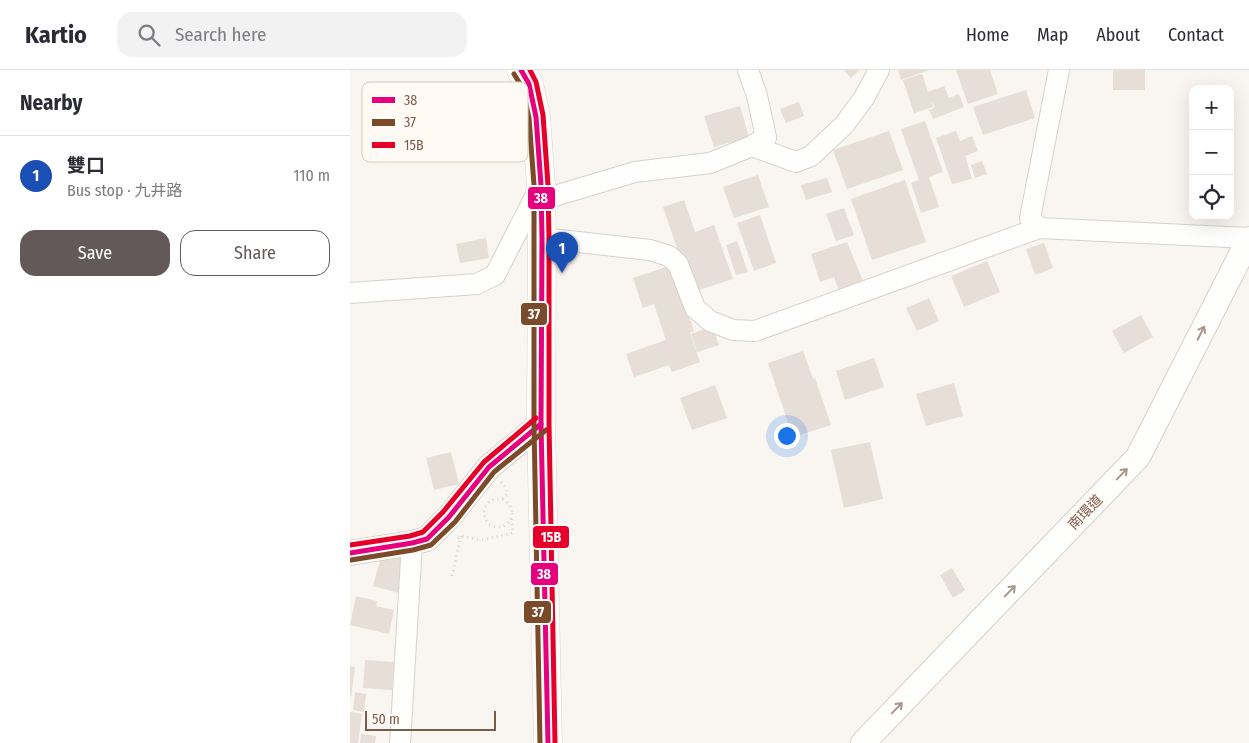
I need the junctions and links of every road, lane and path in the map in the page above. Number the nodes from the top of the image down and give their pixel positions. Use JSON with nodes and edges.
{"nodes":[{"id":1,"x":521,"y":70,"type":"edge"},
{"id":2,"x":748,"y":70,"type":"edge"},
{"id":3,"x":878,"y":70,"type":"edge"},
{"id":4,"x":1059,"y":70,"type":"edge"},
{"id":5,"x":528,"y":82,"type":"edge"},
{"id":6,"x":528,"y":82,"type":"edge"},
{"id":7,"x":752,"y":146,"type":"junction"},
{"id":8,"x":541,"y":192,"type":"junction"},
{"id":9,"x":1039,"y":228,"type":"junction"},
{"id":10,"x":542,"y":238,"type":"junction"},
{"id":11,"x":1249,"y":238,"type":"edge"},
{"id":12,"x":350,"y":293,"type":"edge"},
{"id":13,"x":541,"y":424,"type":"junction"},
{"id":14,"x":511,"y":515,"type":"junction"},
{"id":15,"x":461,"y":536,"type":"junction"},
{"id":16,"x":420,"y":541,"type":"junction"},
{"id":17,"x":350,"y":553,"type":"edge"},
{"id":18,"x":452,"y":576,"type":"dead end"},
{"id":19,"x":400,"y":743,"type":"edge"},
{"id":20,"x":548,"y":743,"type":"edge"},
{"id":21,"x":863,"y":743,"type":"edge"}],
"edges":[{"from":1,"to":6,"type":"main road"},
{"from":2,"to":7,"type":"street"},
{"from":3,"to":7,"type":"street"},
{"from":4,"to":9,"type":"street"},
{"from":5,"to":8,"type":"main road"},
{"from":7,"to":8,"type":"street"},
{"from":8,"to":10,"type":"main road"},
{"from":8,"to":12,"type":"street"},
{"from":9,"to":10,"type":"street"},
{"from":9,"to":11,"type":"street"},
{"from":10,"to":13,"type":"main road"},
{"from":21,"to":11,"type":"street","name":"南環道","one_way":true},
{"from":13,"to":16,"type":"street"},
{"from":13,"to":20,"type":"main road"},
{"from":14,"to":14,"type":"path"},
{"from":14,"to":15,"type":"path"},
{"from":15,"to":16,"type":"path"},
{"from":15,"to":18,"type":"path"},
{"from":16,"to":17,"type":"street"},
{"from":16,"to":19,"type":"street"}]}
